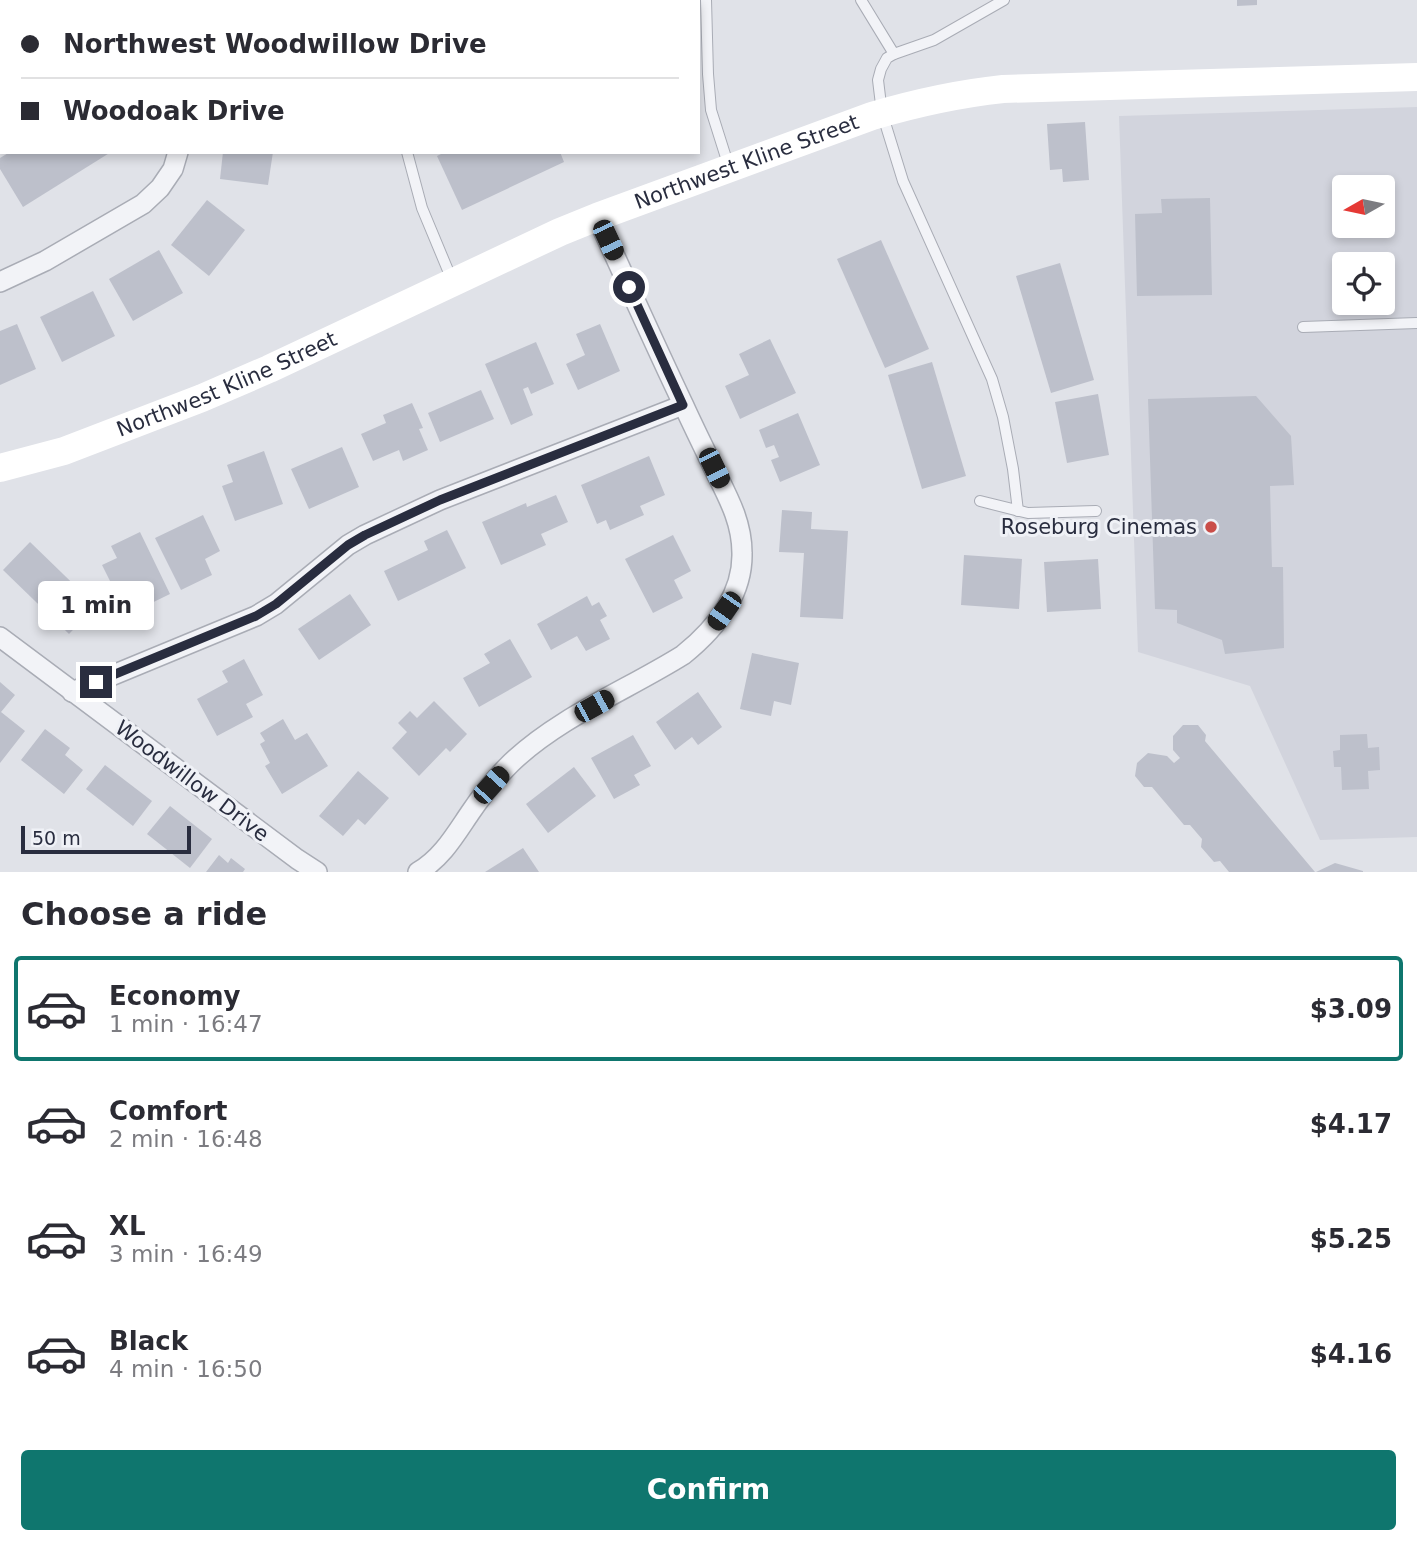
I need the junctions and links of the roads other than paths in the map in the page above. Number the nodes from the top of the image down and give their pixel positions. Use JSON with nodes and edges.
{"nodes":[{"id":1,"x":706,"y":0,"type":"edge"},
{"id":2,"x":861,"y":0,"type":"edge"},
{"id":3,"x":1004,"y":0,"type":"edge"},
{"id":4,"x":700,"y":32,"type":"edge"},
{"id":5,"x":707,"y":37,"type":"junction"},
{"id":6,"x":894,"y":54,"type":"junction"},
{"id":7,"x":1417,"y":77,"type":"edge"},
{"id":8,"x":882,"y":113,"type":"junction"},
{"id":9,"x":177,"y":154,"type":"edge"},
{"id":10,"x":408,"y":154,"type":"edge"},
{"id":11,"x":729,"y":168,"type":"junction"},
{"id":12,"x":597,"y":217,"type":"junction"},
{"id":13,"x":0,"y":282,"type":"edge"},
{"id":14,"x":453,"y":283,"type":"junction"},
{"id":15,"x":1417,"y":323,"type":"edge"},
{"id":16,"x":1303,"y":327,"type":"dead end"},
{"id":17,"x":683,"y":405,"type":"junction"},
{"id":18,"x":0,"y":468,"type":"edge"},
{"id":19,"x":980,"y":501,"type":"dead end"},
{"id":20,"x":1018,"y":511,"type":"junction"},
{"id":21,"x":1096,"y":511,"type":"dead end"},
{"id":22,"x":0,"y":637,"type":"edge"},
{"id":23,"x":72,"y":692,"type":"junction"},
{"id":24,"x":317,"y":872,"type":"edge"},
{"id":25,"x":418,"y":872,"type":"edge"}],
"edges":[{"from":1,"to":5,"type":"lane"},
{"from":2,"to":6,"type":"lane"},
{"from":3,"to":6,"type":"lane"},
{"from":4,"to":5,"type":"lane"},
{"from":5,"to":11,"type":"lane"},
{"from":6,"to":8,"type":"lane"},
{"from":7,"to":8,"type":"street","name":"Northwest Kline Street"},
{"from":8,"to":11,"type":"street","name":"Northwest Kline Street"},
{"from":8,"to":20,"type":"lane"},
{"from":9,"to":13,"type":"street"},
{"from":10,"to":14,"type":"lane"},
{"from":11,"to":12,"type":"street","name":"Northwest Kline Street"},
{"from":12,"to":14,"type":"street","name":"Northwest Kline Street"},
{"from":12,"to":17,"type":"street"},
{"from":14,"to":18,"type":"street","name":"Northwest Kline Street"},
{"from":15,"to":16,"type":"lane"},
{"from":17,"to":23,"type":"street"},
{"from":17,"to":25,"type":"street"},
{"from":19,"to":20,"type":"lane"},
{"from":20,"to":21,"type":"lane"},
{"from":22,"to":23,"type":"street","name":"Woodwillow Drive"},
{"from":23,"to":24,"type":"street","name":"Woodwillow Drive"}]}
